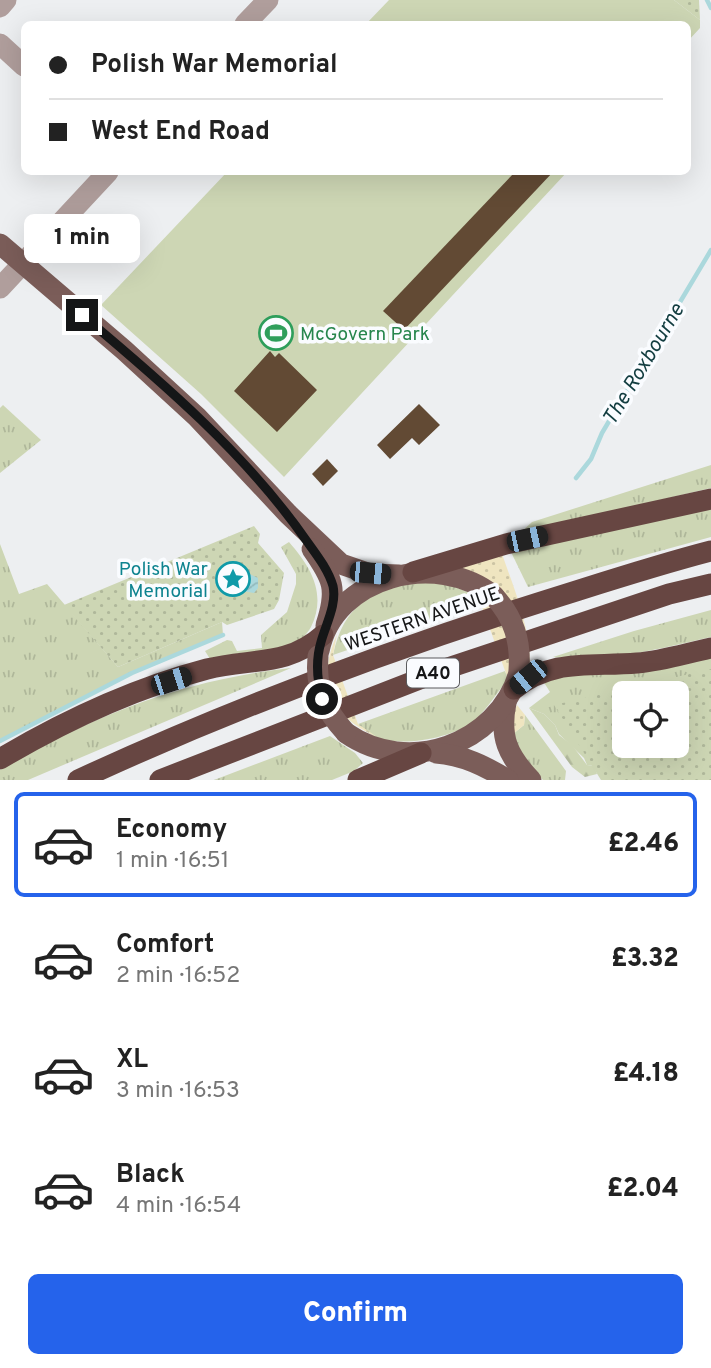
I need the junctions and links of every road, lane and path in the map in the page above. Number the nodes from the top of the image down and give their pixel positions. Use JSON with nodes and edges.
{"nodes":[{"id":1,"x":6,"y":0,"type":"edge"},
{"id":2,"x":268,"y":0,"type":"edge"},
{"id":3,"x":0,"y":8,"type":"edge"},
{"id":4,"x":248,"y":21,"type":"edge"},
{"id":5,"x":0,"y":44,"type":"edge"},
{"id":6,"x":21,"y":63,"type":"edge"},
{"id":7,"x":105,"y":175,"type":"edge"},
{"id":8,"x":0,"y":244,"type":"edge"},
{"id":9,"x":23,"y":263,"type":"junction"},
{"id":10,"x":0,"y":288,"type":"edge"},
{"id":11,"x":711,"y":499,"type":"edge"},
{"id":12,"x":288,"y":514,"type":"junction"},
{"id":13,"x":711,"y":551,"type":"edge"},
{"id":14,"x":406,"y":573,"type":"junction"},
{"id":15,"x":711,"y":584,"type":"edge"},
{"id":16,"x":324,"y":633,"type":"junction"},
{"id":17,"x":711,"y":648,"type":"edge"},
{"id":18,"x":513,"y":688,"type":"junction"},
{"id":19,"x":425,"y":753,"type":"junction"},
{"id":20,"x":0,"y":759,"type":"edge"},
{"id":21,"x":78,"y":780,"type":"edge"},
{"id":22,"x":160,"y":780,"type":"edge"},
{"id":23,"x":358,"y":780,"type":"edge"},
{"id":24,"x":508,"y":780,"type":"edge"},
{"id":25,"x":531,"y":780,"type":"edge"}],
"edges":[{"from":1,"to":3,"type":"street"},
{"from":2,"to":4,"type":"street"},
{"from":5,"to":6,"type":"street"},
{"from":7,"to":9,"type":"street"},
{"from":8,"to":9,"type":"main road"},
{"from":9,"to":10,"type":"street"},
{"from":9,"to":12,"type":"main road"},
{"from":11,"to":14,"type":"highway"},
{"from":12,"to":14,"type":"main road"},
{"from":12,"to":16,"type":"main road"},
{"from":13,"to":21,"type":"highway","name":"WESTERN AVENUE","number":"A40"},
{"from":14,"to":16,"type":"main road"},
{"from":14,"to":18,"type":"main road","bridge":true},
{"from":15,"to":22,"type":"highway","number":"A40"},
{"from":16,"to":19,"type":"main road","bridge":true},
{"from":16,"to":20,"type":"highway"},
{"from":17,"to":18,"type":"highway"},
{"from":18,"to":19,"type":"main road"},
{"from":18,"to":25,"type":"main road"},
{"from":19,"to":23,"type":"highway"},
{"from":19,"to":24,"type":"main road"}]}
